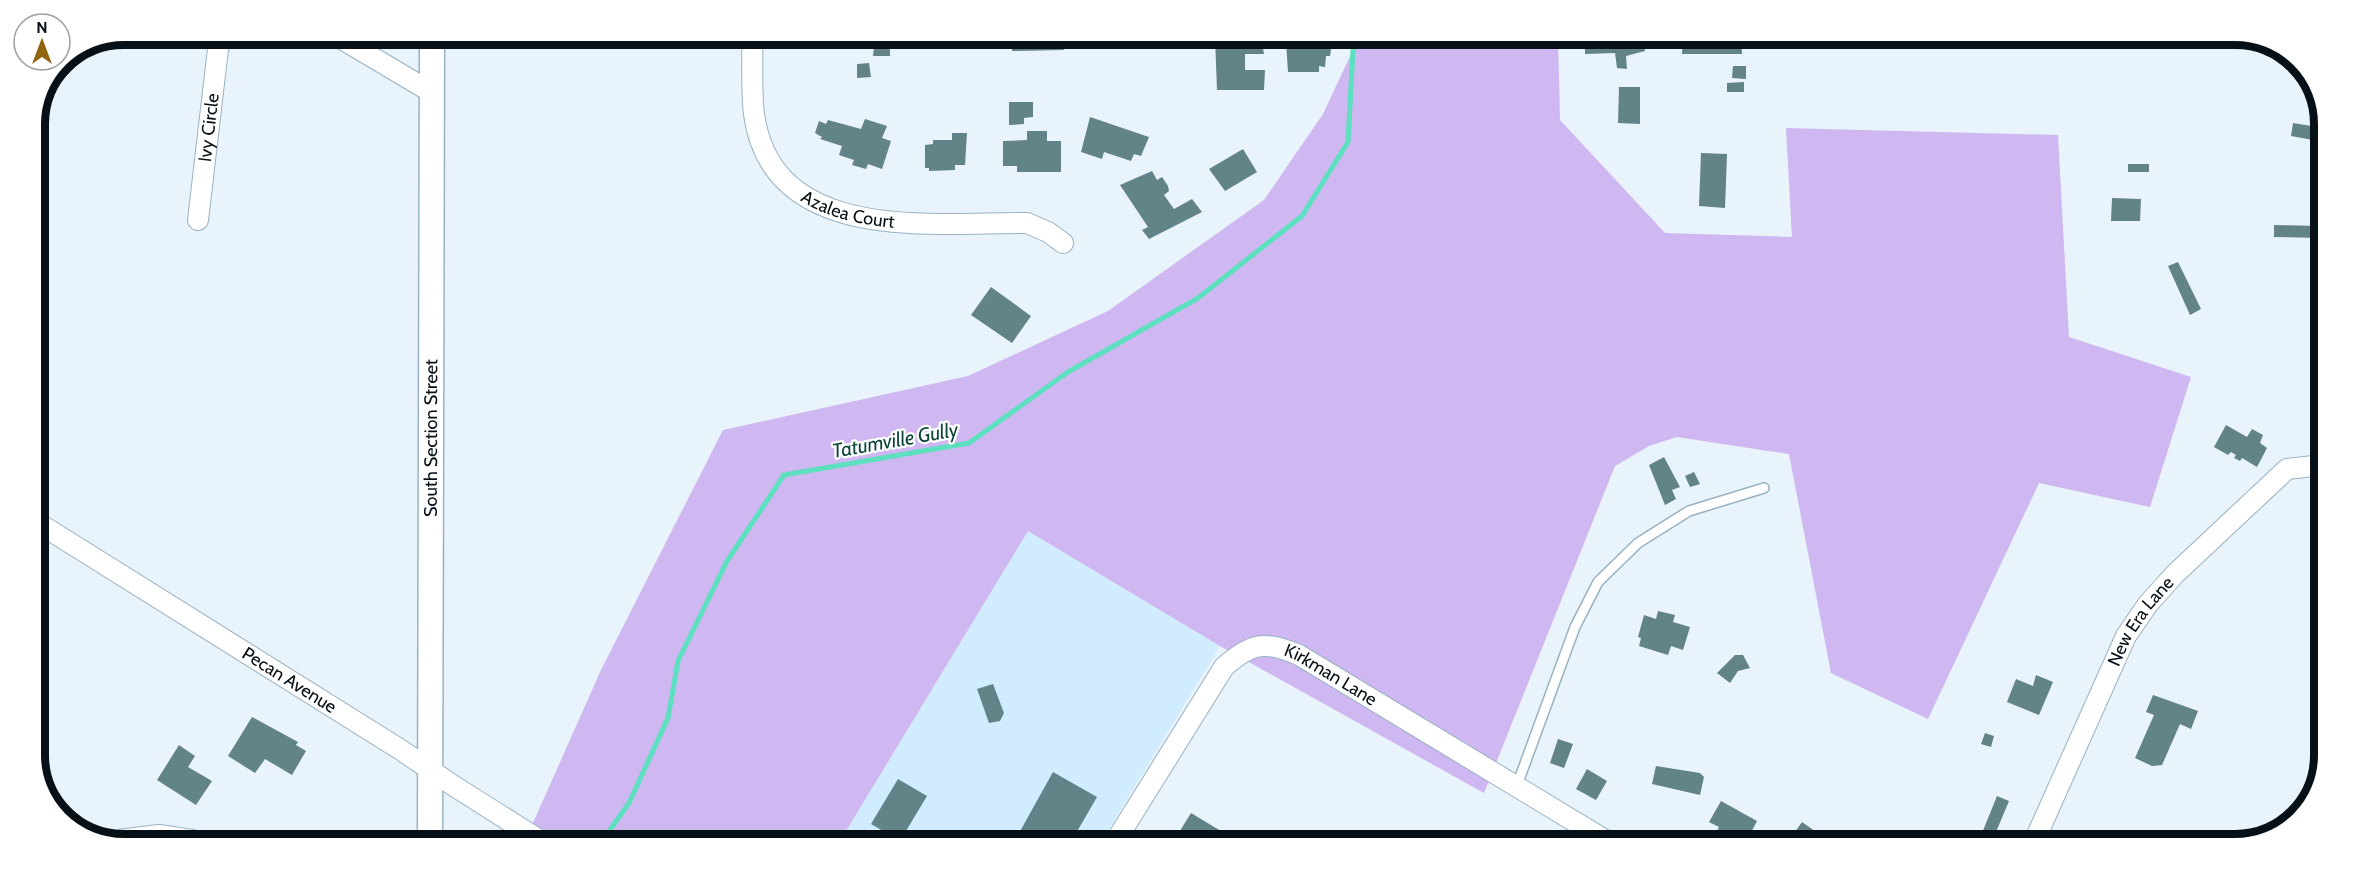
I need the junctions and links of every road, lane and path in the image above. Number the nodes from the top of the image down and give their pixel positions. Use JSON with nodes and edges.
{"nodes":[{"id":1,"x":219,"y":45,"type":"edge"},
{"id":2,"x":352,"y":45,"type":"edge"},
{"id":3,"x":432,"y":45,"type":"edge"},
{"id":4,"x":752,"y":45,"type":"edge"},
{"id":5,"x":430,"y":92,"type":"junction"},
{"id":6,"x":198,"y":220,"type":"dead end"},
{"id":7,"x":1063,"y":243,"type":"dead end"},
{"id":8,"x":2314,"y":466,"type":"edge"},
{"id":9,"x":1764,"y":488,"type":"dead end"},
{"id":10,"x":45,"y":527,"type":"edge"},
{"id":11,"x":429,"y":769,"type":"junction"},
{"id":12,"x":1516,"y":788,"type":"junction"},
{"id":13,"x":430,"y":834,"type":"edge"},
{"id":14,"x":530,"y":834,"type":"edge"},
{"id":15,"x":1120,"y":834,"type":"edge"},
{"id":16,"x":1595,"y":834,"type":"edge"},
{"id":17,"x":2037,"y":834,"type":"edge"}],
"edges":[{"from":1,"to":6,"type":"street","name":"Ivy Circle"},
{"from":2,"to":5,"type":"street"},
{"from":3,"to":5,"type":"street","name":"South Section Street"},
{"from":4,"to":7,"type":"street","name":"Azalea Court"},
{"from":5,"to":11,"type":"street","name":"South Section Street"},
{"from":8,"to":17,"type":"street","name":"New Era Lane"},
{"from":9,"to":12,"type":"lane"},
{"from":10,"to":11,"type":"street","name":"Pecan Avenue"},
{"from":11,"to":13,"type":"street","name":"South Section Street"},
{"from":11,"to":14,"type":"street","name":"Pecan Avenue"},
{"from":12,"to":15,"type":"street","name":"Kirkman Lane"},
{"from":12,"to":16,"type":"street","name":"Kirkman Lane"}]}
